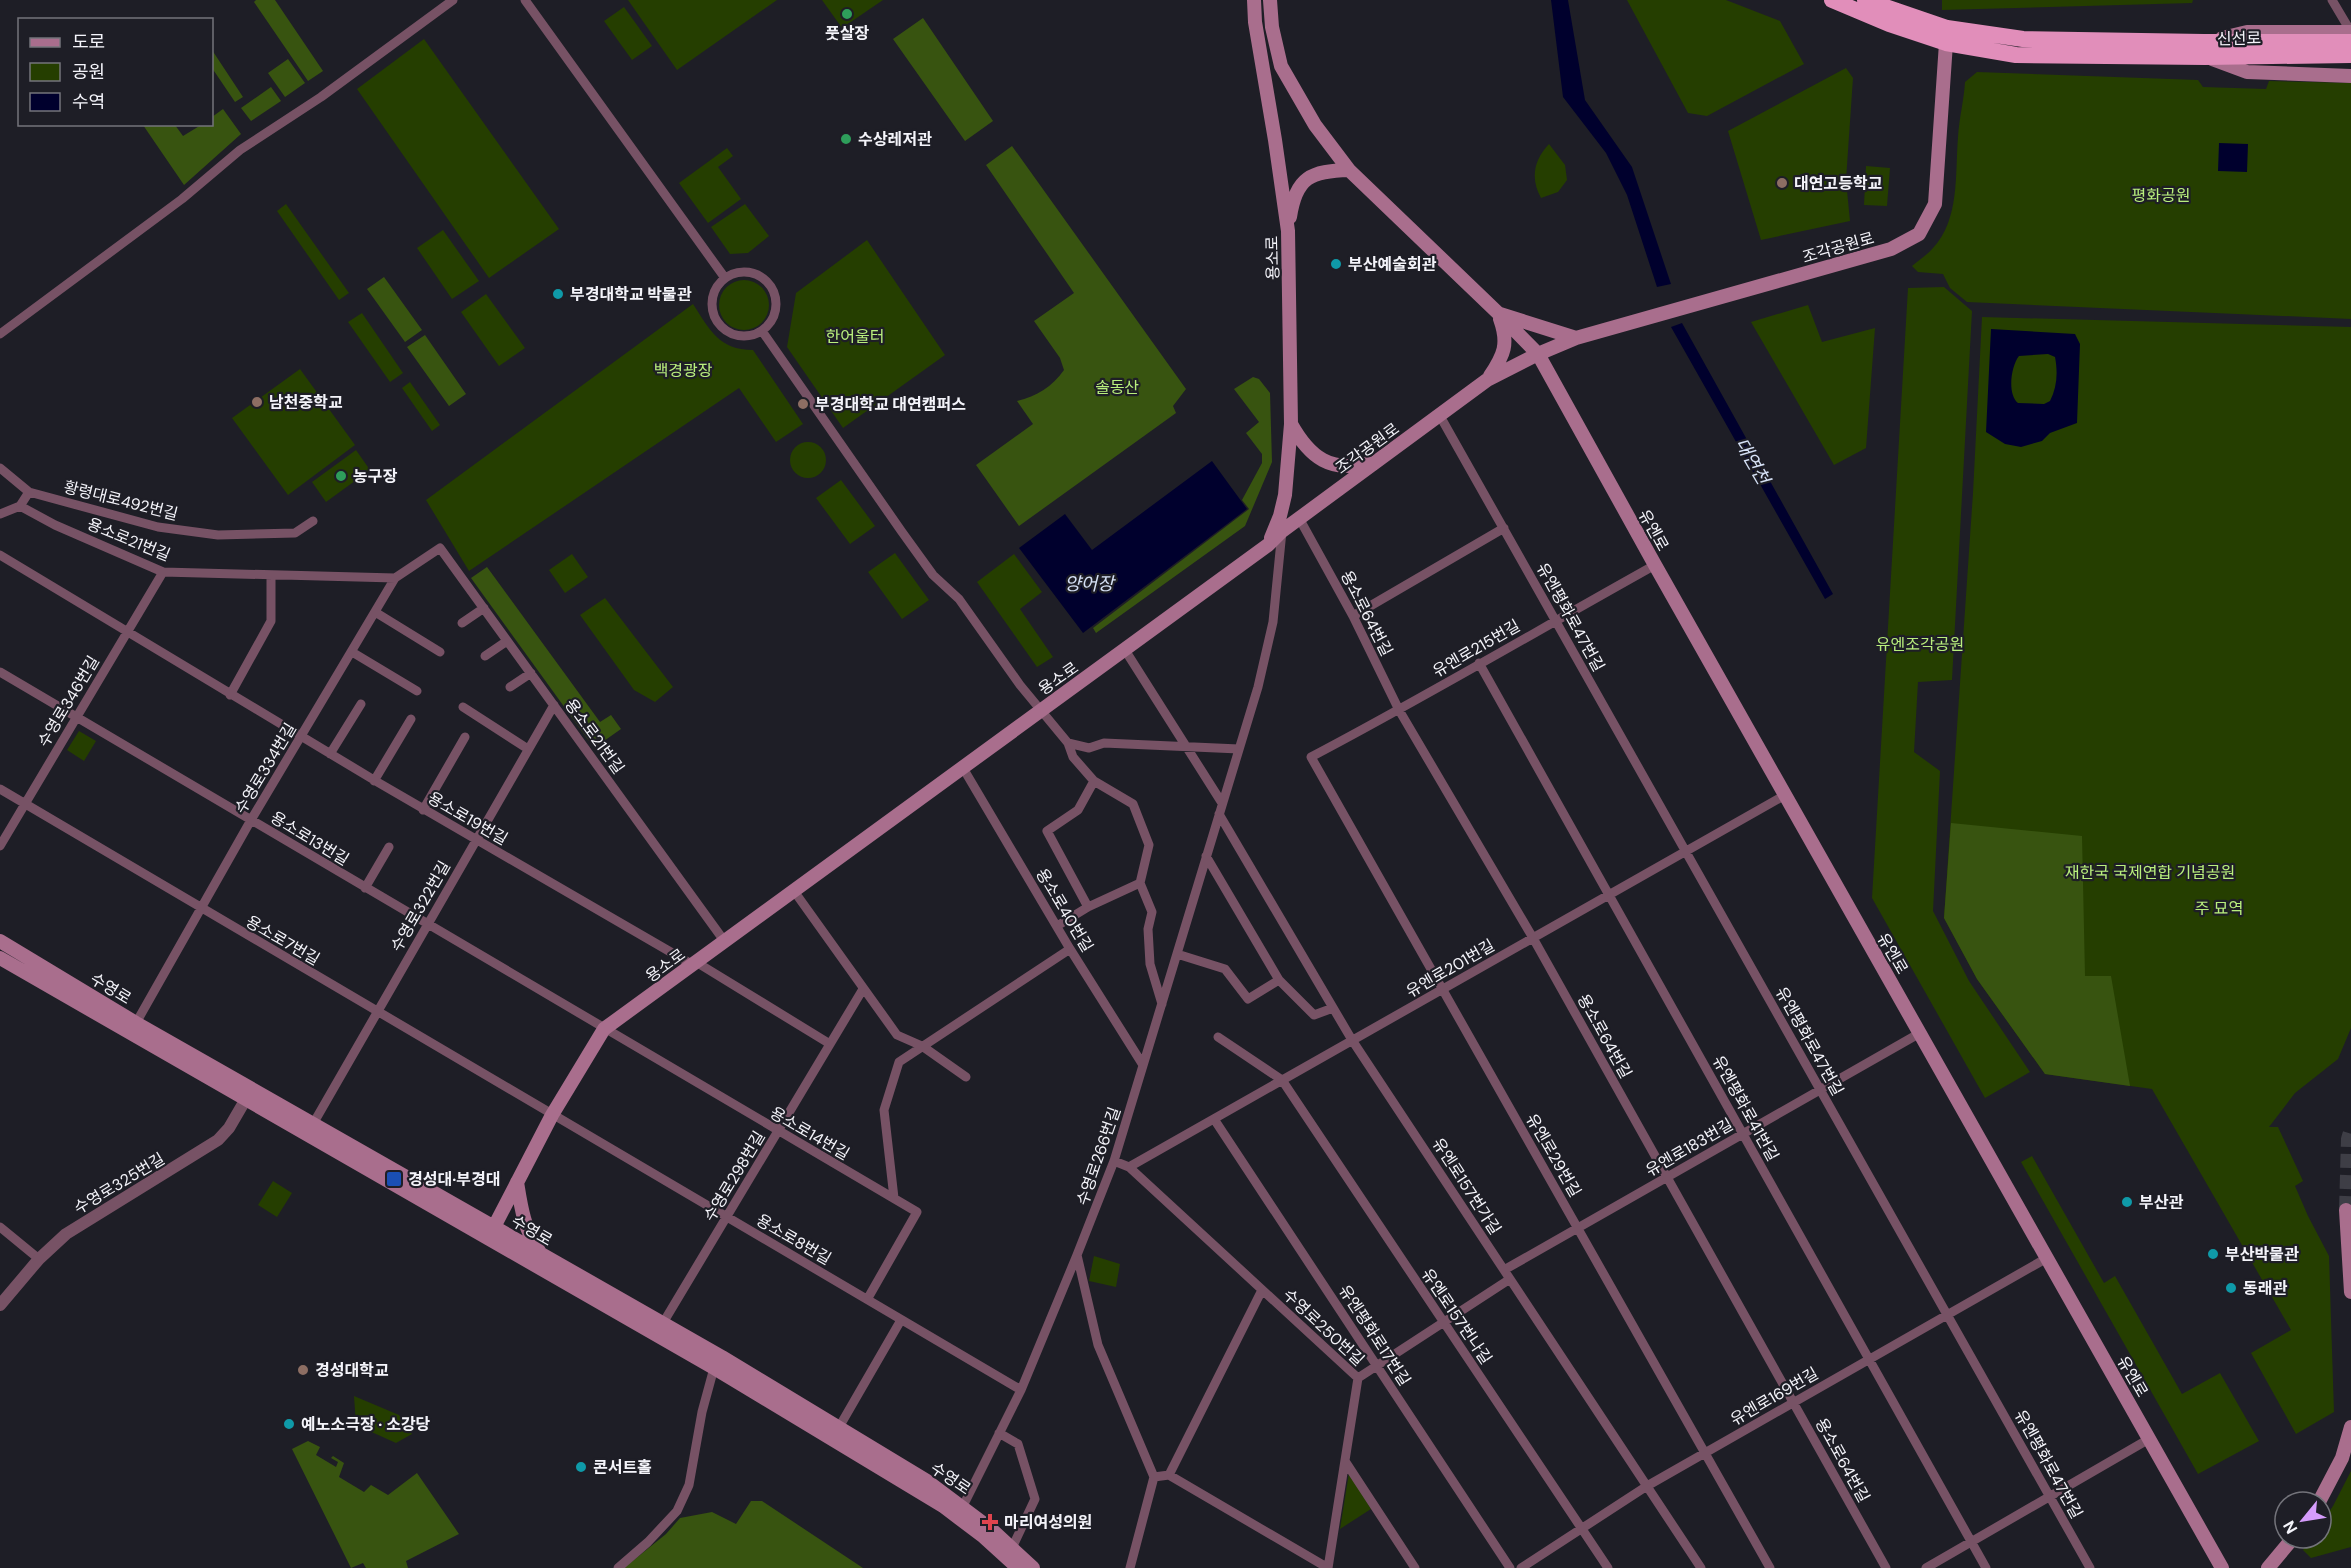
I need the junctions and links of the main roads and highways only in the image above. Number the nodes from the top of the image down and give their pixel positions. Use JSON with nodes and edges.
{"nodes":[{"id":1,"x":1254,"y":0,"type":"edge"},
{"id":2,"x":1270,"y":0,"type":"edge"},
{"id":3,"x":1832,"y":0,"type":"edge"},
{"id":4,"x":1864,"y":0,"type":"edge"},
{"id":5,"x":2351,"y":32,"type":"edge"},
{"id":6,"x":2351,"y":42,"type":"edge"},
{"id":7,"x":1946,"y":43,"type":"junction"},
{"id":8,"x":2204,"y":50,"type":"junction"},
{"id":9,"x":2351,"y":55,"type":"edge"},
{"id":10,"x":2351,"y":76,"type":"edge"},
{"id":11,"x":1349,"y":170,"type":"junction"},
{"id":12,"x":1288,"y":231,"type":"junction"},
{"id":13,"x":1498,"y":313,"type":"junction"},
{"id":14,"x":1576,"y":338,"type":"junction"},
{"id":15,"x":1538,"y":354,"type":"junction"},
{"id":16,"x":1487,"y":380,"type":"junction"},
{"id":17,"x":1292,"y":424,"type":"junction"},
{"id":18,"x":1378,"y":460,"type":"junction"},
{"id":19,"x":1268,"y":545,"type":"junction"},
{"id":20,"x":1,"y":943,"type":"edge"},
{"id":21,"x":0,"y":958,"type":"edge"},
{"id":22,"x":250,"y":1094,"type":"junction"},
{"id":23,"x":517,"y":1182,"type":"junction"},
{"id":24,"x":2346,"y":1210,"type":"dead end"},
{"id":25,"x":494,"y":1227,"type":"junction"},
{"id":26,"x":542,"y":1255,"type":"junction"},
{"id":27,"x":2350,"y":1265,"type":"edge"},
{"id":28,"x":2351,"y":1292,"type":"edge"},
{"id":29,"x":2351,"y":1427,"type":"edge"},
{"id":30,"x":2325,"y":1490,"type":"edge"},
{"id":31,"x":2283,"y":1550,"type":"edge"},
{"id":32,"x":1018,"y":1568,"type":"edge"},
{"id":33,"x":1033,"y":1568,"type":"edge"},
{"id":34,"x":2222,"y":1568,"type":"edge"},
{"id":35,"x":2268,"y":1568,"type":"edge"}],
"edges":[{"from":1,"to":12,"type":"main road","name":"용소로"},
{"from":2,"to":11,"type":"main road"},
{"from":3,"to":7,"type":"highway"},
{"from":4,"to":8,"type":"highway"},
{"from":5,"to":8,"type":"main road"},
{"from":6,"to":8,"type":"highway"},
{"from":7,"to":8,"type":"highway"},
{"from":7,"to":14,"type":"main road","name":"조각공원로"},
{"from":8,"to":9,"type":"highway","name":"신선로"},
{"from":8,"to":10,"type":"main road","name":"신선로"},
{"from":11,"to":12,"type":"main road"},
{"from":11,"to":13,"type":"main road"},
{"from":12,"to":17,"type":"main road","name":"용소로"},
{"from":13,"to":14,"type":"main road"},
{"from":13,"to":15,"type":"main road","name":"유엔로"},
{"from":13,"to":16,"type":"main road"},
{"from":14,"to":15,"type":"main road","name":"조각공원로"},
{"from":15,"to":16,"type":"main road","name":"조각공원로"},
{"from":15,"to":34,"type":"main road","name":"유엔로"},
{"from":16,"to":18,"type":"main road","name":"조각공원로"},
{"from":17,"to":18,"type":"main road"},
{"from":17,"to":19,"type":"main road","name":"용소로"},
{"from":18,"to":19,"type":"main road","name":"조각공원로"},
{"from":19,"to":23,"type":"main road","name":"용소로"},
{"from":20,"to":22,"type":"main road","name":"수영로"},
{"from":21,"to":22,"type":"main road","name":"수영로"},
{"from":22,"to":25,"type":"main road","name":"수영로"},
{"from":22,"to":32,"type":"main road","name":"수영로"},
{"from":23,"to":25,"type":"main road","name":"용소로"},
{"from":23,"to":26,"type":"main road"},
{"from":24,"to":27,"type":"main road"},
{"from":25,"to":26,"type":"main road","name":"수영로"},
{"from":26,"to":33,"type":"main road","name":"수영로"},
{"from":27,"to":28,"type":"main road"},
{"from":29,"to":30,"type":"main road"},
{"from":31,"to":35,"type":"main road"}]}
